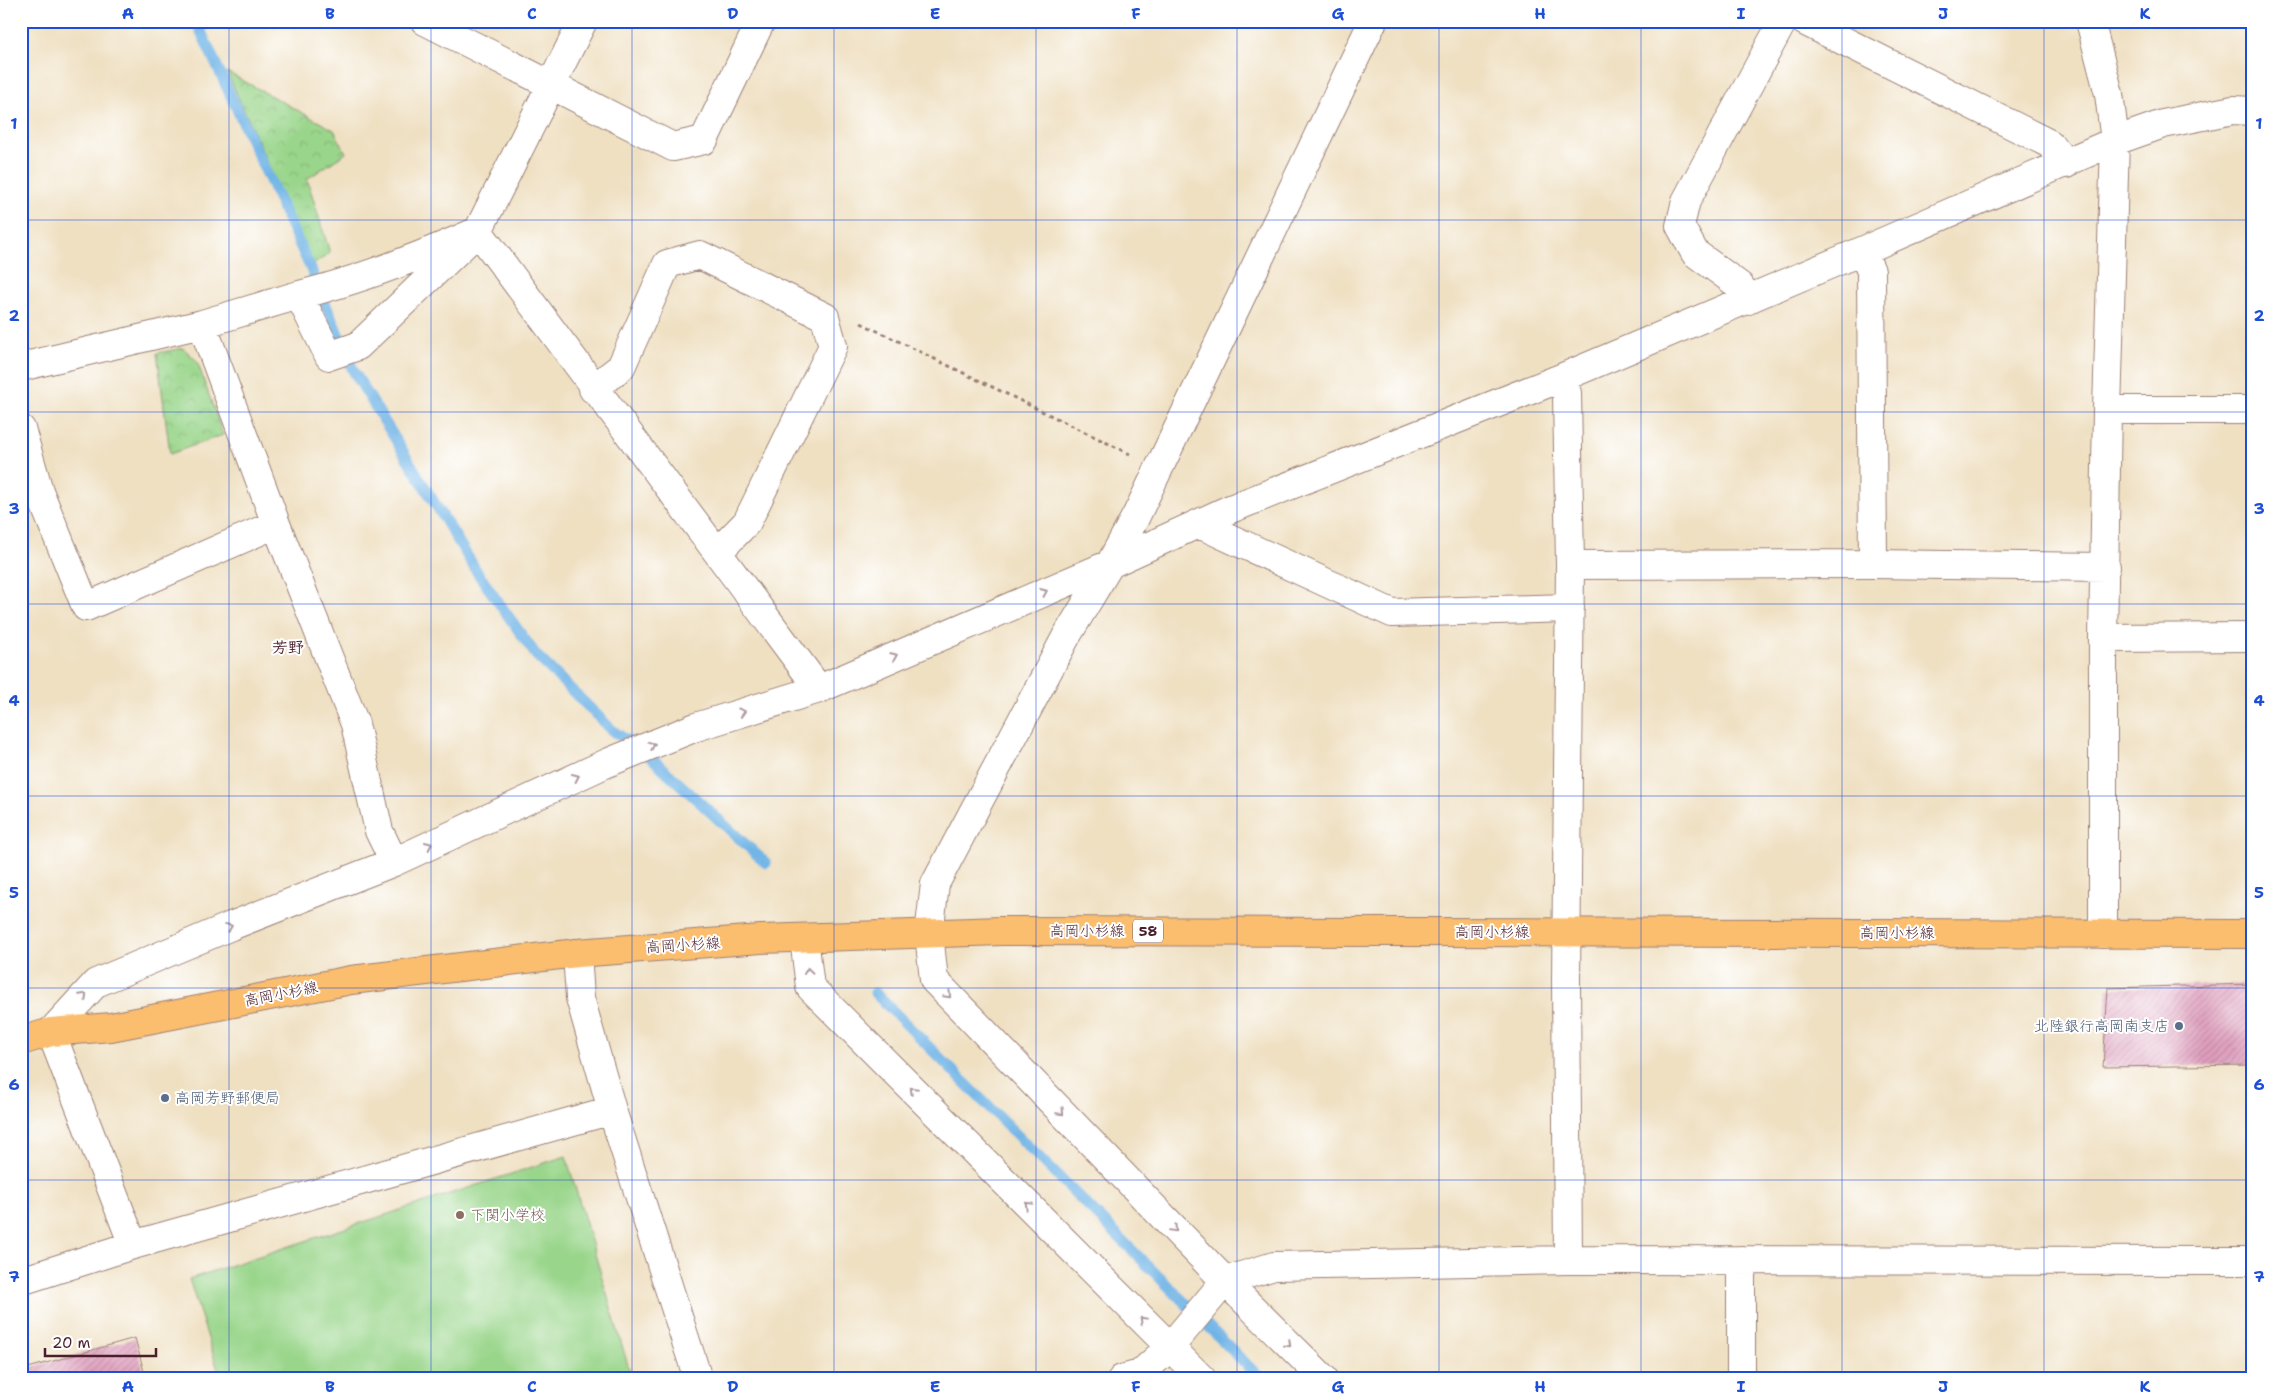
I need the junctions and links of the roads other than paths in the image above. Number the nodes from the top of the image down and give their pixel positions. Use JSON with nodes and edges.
{"nodes":[{"id":1,"x":425,"y":21,"type":"edge"},
{"id":2,"x":583,"y":21,"type":"edge"},
{"id":3,"x":761,"y":21,"type":"edge"},
{"id":4,"x":1373,"y":21,"type":"edge"},
{"id":5,"x":1783,"y":21,"type":"edge"},
{"id":6,"x":1804,"y":21,"type":"edge"},
{"id":7,"x":2090,"y":21,"type":"edge"},
{"id":8,"x":552,"y":85,"type":"junction"},
{"id":9,"x":2252,"y":110,"type":"edge"},
{"id":10,"x":2115,"y":141,"type":"junction"},
{"id":11,"x":2066,"y":164,"type":"junction"},
{"id":12,"x":478,"y":232,"type":"junction"},
{"id":13,"x":1862,"y":251,"type":"junction"},
{"id":14,"x":303,"y":294,"type":"junction"},
{"id":15,"x":1748,"y":300,"type":"junction"},
{"id":16,"x":202,"y":324,"type":"junction"},
{"id":17,"x":21,"y":367,"type":"edge"},
{"id":18,"x":1561,"y":378,"type":"junction"},
{"id":19,"x":593,"y":389,"type":"junction"},
{"id":20,"x":2107,"y":410,"type":"junction"},
{"id":21,"x":2252,"y":410,"type":"edge"},
{"id":22,"x":21,"y":429,"type":"edge"},
{"id":23,"x":276,"y":524,"type":"junction"},
{"id":24,"x":1199,"y":524,"type":"junction"},
{"id":25,"x":718,"y":552,"type":"junction"},
{"id":26,"x":1110,"y":564,"type":"junction"},
{"id":27,"x":1873,"y":564,"type":"junction"},
{"id":28,"x":1570,"y":565,"type":"junction"},
{"id":29,"x":2106,"y":567,"type":"junction"},
{"id":30,"x":1570,"y":608,"type":"junction"},
{"id":31,"x":2252,"y":637,"type":"edge"},
{"id":32,"x":2103,"y":638,"type":"junction"},
{"id":33,"x":818,"y":689,"type":"junction"},
{"id":34,"x":394,"y":862,"type":"junction"},
{"id":35,"x":1568,"y":932,"type":"junction"},
{"id":36,"x":929,"y":934,"type":"junction"},
{"id":37,"x":2103,"y":934,"type":"junction"},
{"id":38,"x":2252,"y":934,"type":"edge"},
{"id":39,"x":804,"y":938,"type":"junction"},
{"id":40,"x":577,"y":953,"type":"junction"},
{"id":41,"x":50,"y":1032,"type":"junction"},
{"id":42,"x":21,"y":1041,"type":"edge"},
{"id":43,"x":612,"y":1110,"type":"junction"},
{"id":44,"x":133,"y":1245,"type":"junction"},
{"id":45,"x":1568,"y":1260,"type":"junction"},
{"id":46,"x":1741,"y":1260,"type":"junction"},
{"id":47,"x":2252,"y":1260,"type":"edge"},
{"id":48,"x":21,"y":1281,"type":"edge"},
{"id":49,"x":1225,"y":1282,"type":"junction"},
{"id":50,"x":1170,"y":1347,"type":"junction"},
{"id":51,"x":698,"y":1379,"type":"edge"},
{"id":52,"x":1122,"y":1379,"type":"edge"},
{"id":53,"x":1202,"y":1379,"type":"edge"},
{"id":54,"x":1324,"y":1379,"type":"edge"},
{"id":55,"x":1741,"y":1379,"type":"edge"}],
"edges":[{"from":1,"to":8,"type":"street"},
{"from":2,"to":8,"type":"street"},
{"from":3,"to":8,"type":"street"},
{"from":4,"to":26,"type":"street"},
{"from":5,"to":15,"type":"street"},
{"from":6,"to":11,"type":"street"},
{"from":7,"to":10,"type":"street"},
{"from":8,"to":12,"type":"street"},
{"from":9,"to":10,"type":"street"},
{"from":10,"to":11,"type":"street"},
{"from":10,"to":20,"type":"street"},
{"from":11,"to":13,"type":"street"},
{"from":12,"to":14,"type":"street"},
{"from":12,"to":14,"type":"street"},
{"from":12,"to":19,"type":"street"},
{"from":13,"to":15,"type":"street"},
{"from":13,"to":27,"type":"street"},
{"from":14,"to":16,"type":"street"},
{"from":15,"to":18,"type":"street"},
{"from":16,"to":17,"type":"street"},
{"from":16,"to":23,"type":"street"},
{"from":18,"to":24,"type":"street"},
{"from":18,"to":28,"type":"street"},
{"from":19,"to":25,"type":"street"},
{"from":19,"to":25,"type":"street"},
{"from":20,"to":21,"type":"street"},
{"from":20,"to":29,"type":"street"},
{"from":22,"to":23,"type":"street"},
{"from":23,"to":34,"type":"street"},
{"from":24,"to":26,"type":"street"},
{"from":24,"to":30,"type":"street"},
{"from":25,"to":33,"type":"street"},
{"from":33,"to":26,"type":"street","one_way":true},
{"from":26,"to":36,"type":"street"},
{"from":27,"to":28,"type":"street"},
{"from":27,"to":29,"type":"street"},
{"from":28,"to":30,"type":"street"},
{"from":29,"to":32,"type":"street"},
{"from":30,"to":35,"type":"street"},
{"from":31,"to":32,"type":"street"},
{"from":32,"to":37,"type":"street"},
{"from":34,"to":33,"type":"street","one_way":true},
{"from":41,"to":34,"type":"street","one_way":true},
{"from":35,"to":36,"type":"main road","name":"高岡小杉線","number":"58"},
{"from":35,"to":37,"type":"main road","name":"高岡小杉線","number":"58"},
{"from":35,"to":45,"type":"street"},
{"from":36,"to":39,"type":"main road","name":"高岡小杉線","number":"58"},
{"from":36,"to":49,"type":"street","one_way":true},
{"from":37,"to":38,"type":"main road","name":"高岡小杉線","number":"58"},
{"from":39,"to":40,"type":"main road","name":"高岡小杉線","number":"58"},
{"from":50,"to":39,"type":"street","one_way":true},
{"from":40,"to":41,"type":"main road","name":"高岡小杉線","number":"58"},
{"from":40,"to":43,"type":"street"},
{"from":41,"to":42,"type":"main road","name":"高岡小杉線","number":"58"},
{"from":41,"to":44,"type":"street"},
{"from":43,"to":44,"type":"street"},
{"from":43,"to":51,"type":"street"},
{"from":44,"to":48,"type":"street"},
{"from":45,"to":46,"type":"street"},
{"from":45,"to":49,"type":"street"},
{"from":46,"to":47,"type":"street"},
{"from":46,"to":55,"type":"street"},
{"from":49,"to":50,"type":"street"},
{"from":49,"to":54,"type":"street","one_way":true},
{"from":50,"to":52,"type":"street"},
{"from":50,"to":53,"type":"street"}]}
